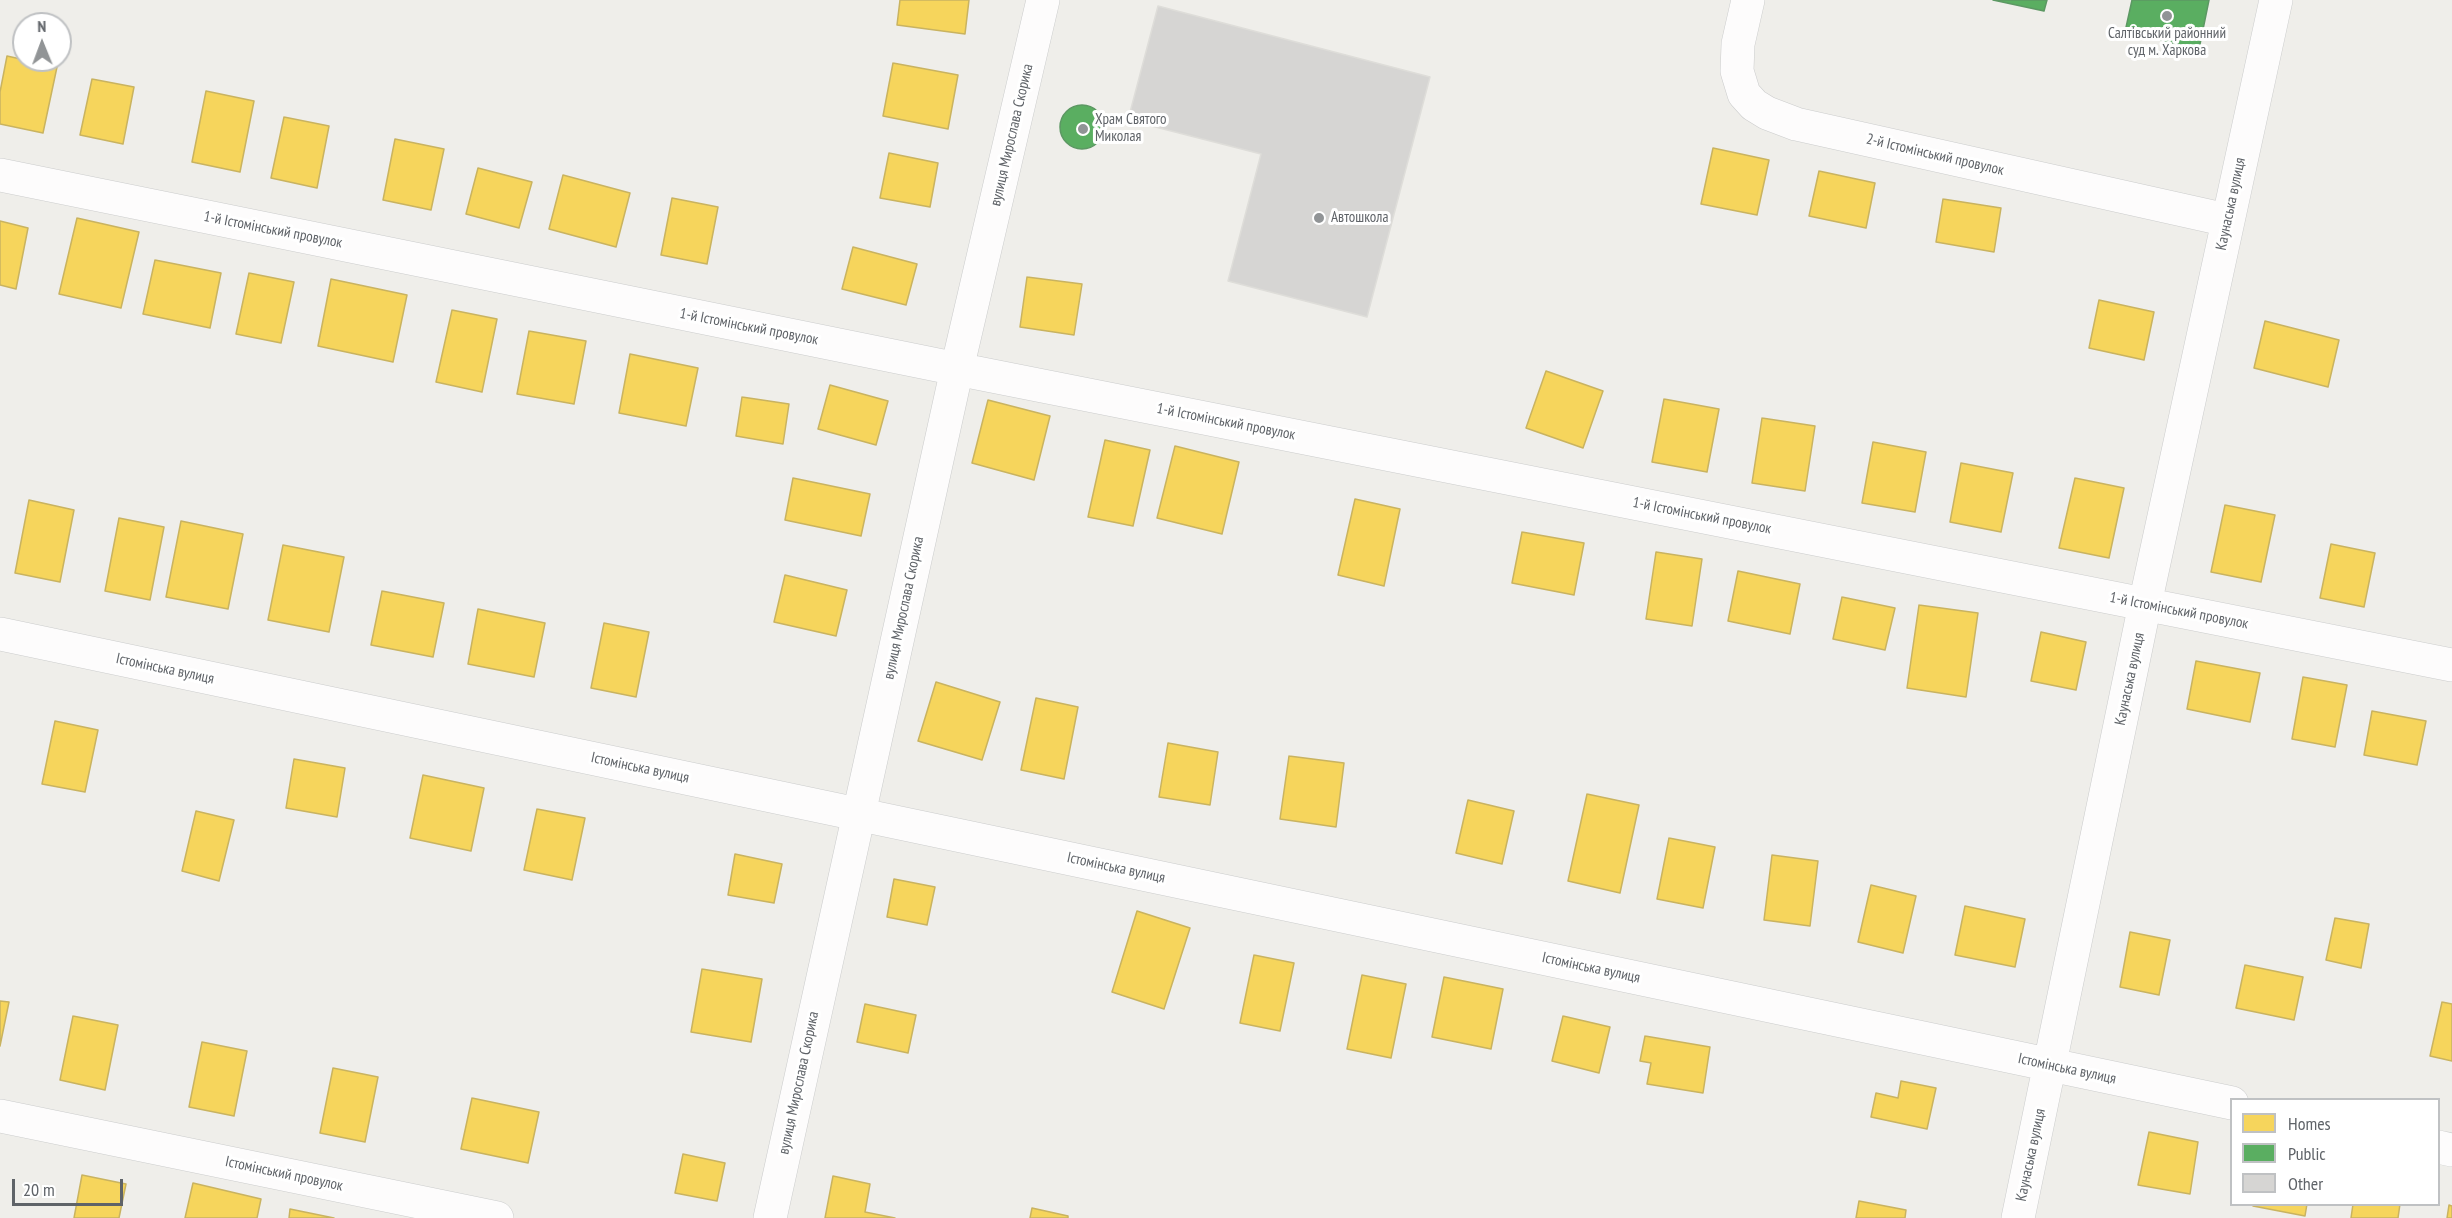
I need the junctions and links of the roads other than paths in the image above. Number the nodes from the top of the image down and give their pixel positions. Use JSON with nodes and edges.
{"nodes":[{"id":1,"x":1043,"y":0,"type":"edge"},
{"id":2,"x":1748,"y":0,"type":"edge"},
{"id":3,"x":2276,"y":0,"type":"edge"},
{"id":4,"x":0,"y":175,"type":"edge"},
{"id":5,"x":2227,"y":220,"type":"junction"},
{"id":6,"x":957,"y":369,"type":"junction"},
{"id":7,"x":2145,"y":604,"type":"junction"},
{"id":8,"x":0,"y":634,"type":"edge"},
{"id":9,"x":2452,"y":665,"type":"edge"},
{"id":10,"x":859,"y":813,"type":"junction"},
{"id":11,"x":2050,"y":1065,"type":"junction"},
{"id":12,"x":2230,"y":1103,"type":"edge"},
{"id":13,"x":0,"y":1116,"type":"edge"},
{"id":14,"x":497,"y":1218,"type":"edge"},
{"id":15,"x":770,"y":1218,"type":"edge"},
{"id":16,"x":2018,"y":1218,"type":"edge"}],
"edges":[{"from":1,"to":6,"type":"street","name":"вулиця Мирослава Скорика"},
{"from":2,"to":5,"type":"street","name":"2-й Істомінський провулок"},
{"from":3,"to":5,"type":"street","name":"Каунаська вулиця"},
{"from":4,"to":6,"type":"street","name":"1-й Істомінський провулок"},
{"from":5,"to":7,"type":"street","name":"Каунаська вулиця"},
{"from":6,"to":7,"type":"street","name":"1-й Істомінський провулок"},
{"from":6,"to":10,"type":"street","name":"вулиця Мирослава Скорика"},
{"from":7,"to":9,"type":"street","name":"1-й Істомінський провулок"},
{"from":7,"to":11,"type":"street","name":"Каунаська вулиця"},
{"from":8,"to":10,"type":"street","name":"Істомінська вулиця"},
{"from":10,"to":11,"type":"street","name":"Істомінська вулиця"},
{"from":10,"to":15,"type":"street","name":"вулиця Мирослава Скорика"},
{"from":11,"to":12,"type":"street","name":"Істомінська вулиця"},
{"from":11,"to":16,"type":"street","name":"Каунаська вулиця"},
{"from":13,"to":14,"type":"street","name":"Істомінський провулок"}]}
